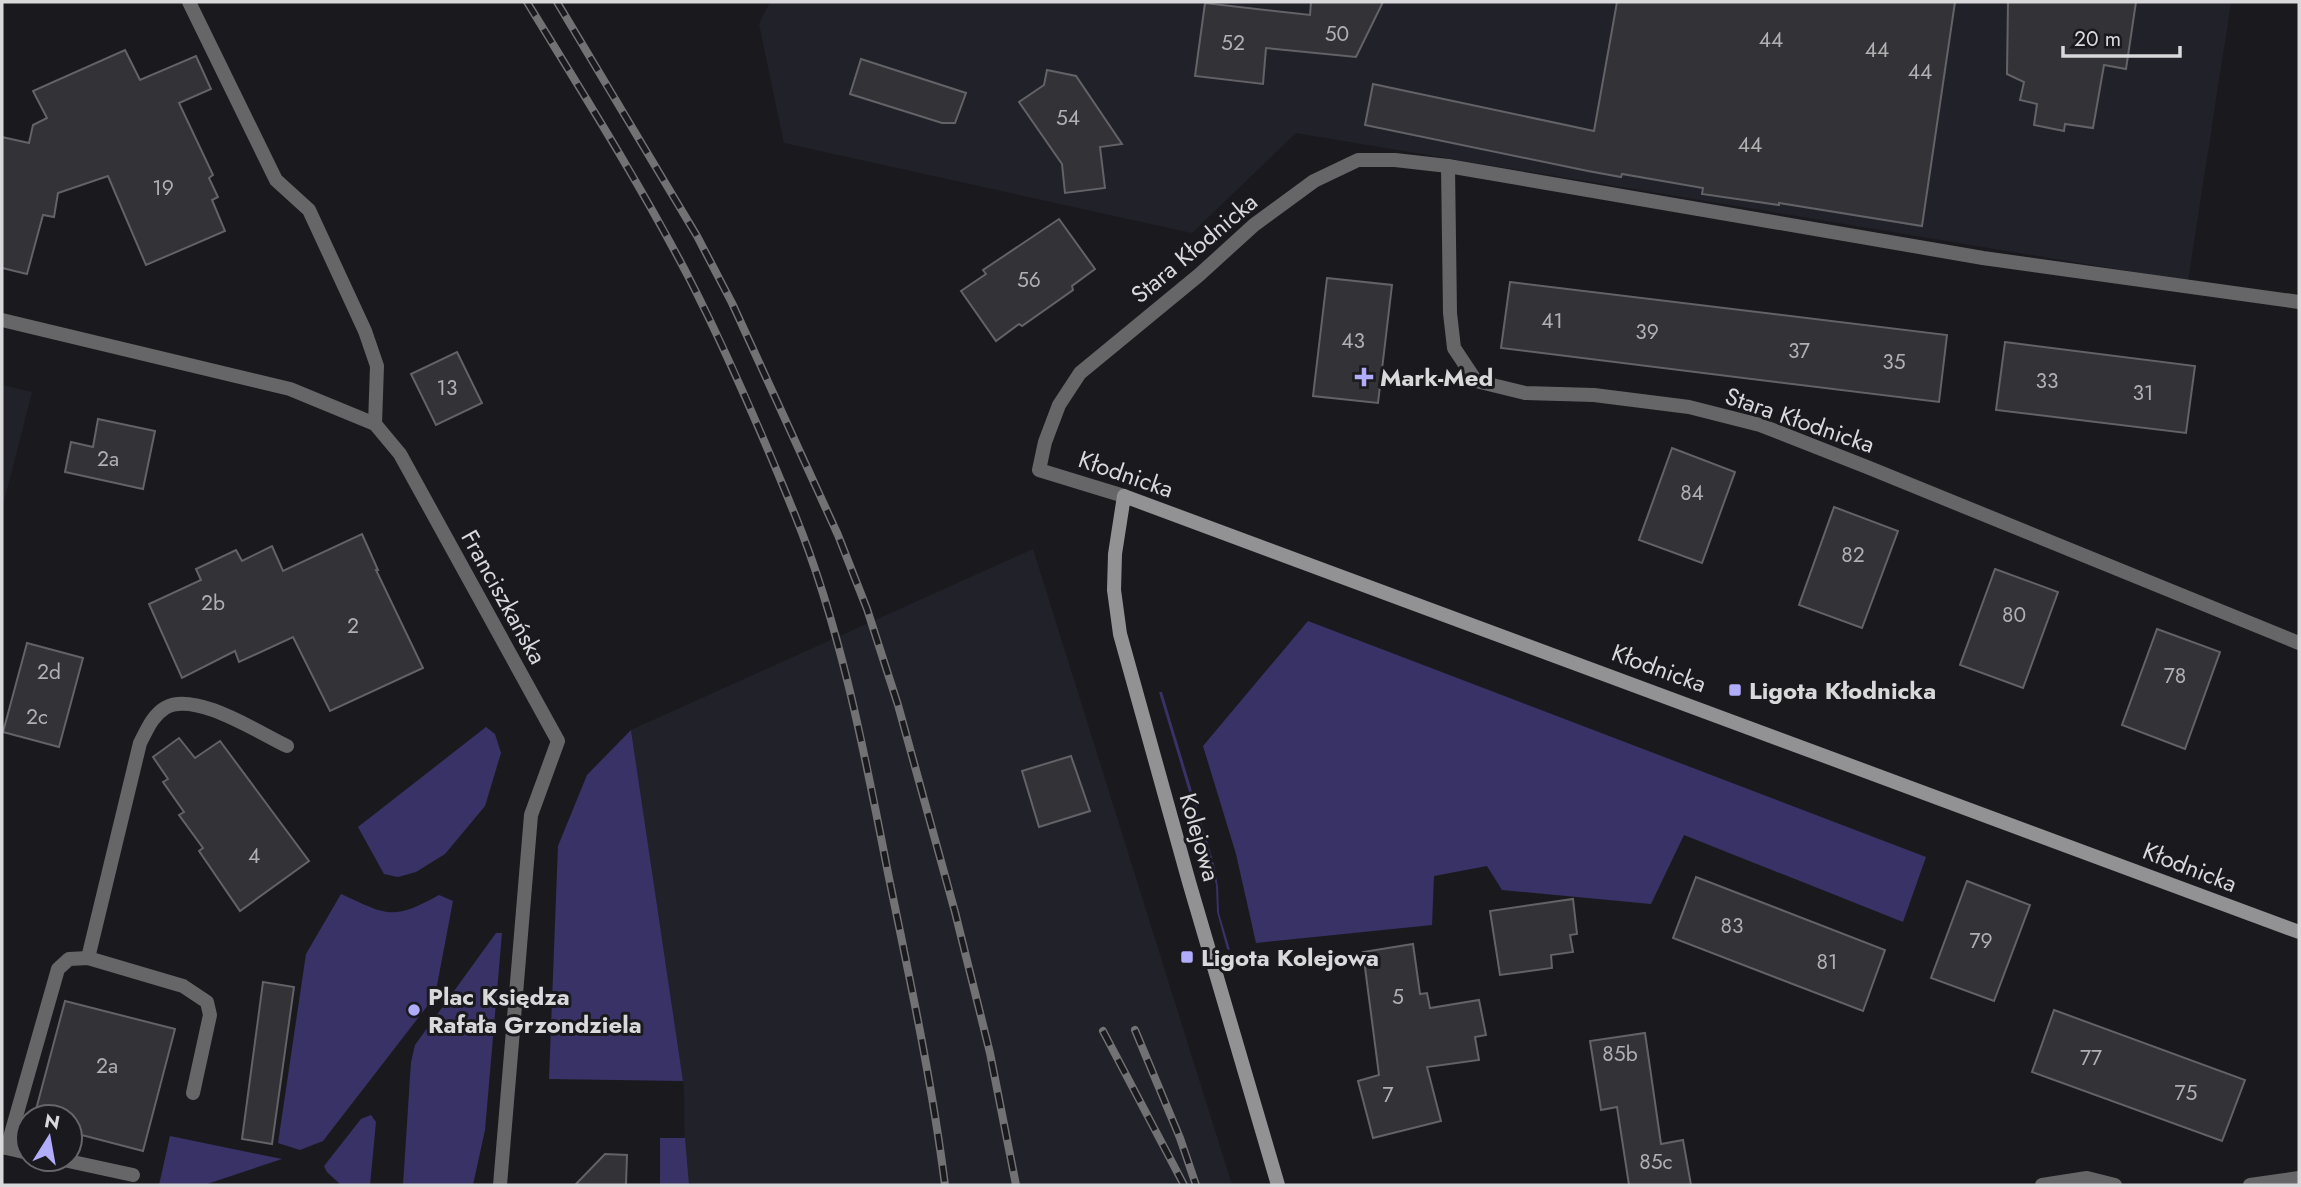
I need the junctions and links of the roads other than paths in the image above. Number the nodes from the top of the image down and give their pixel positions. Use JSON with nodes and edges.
{"nodes":[{"id":1,"x":189,"y":2,"type":"edge"},
{"id":2,"x":1448,"y":166,"type":"junction"},
{"id":3,"x":2299,"y":302,"type":"edge"},
{"id":4,"x":2,"y":320,"type":"edge"},
{"id":5,"x":375,"y":424,"type":"junction"},
{"id":6,"x":1039,"y":470,"type":"joint"},
{"id":7,"x":1124,"y":496,"type":"junction"},
{"id":8,"x":2299,"y":643,"type":"edge"},
{"id":9,"x":287,"y":746,"type":"dead end"},
{"id":10,"x":2299,"y":932,"type":"edge"},
{"id":11,"x":88,"y":958,"type":"junction"},
{"id":12,"x":193,"y":1093,"type":"dead end"},
{"id":13,"x":4,"y":1147,"type":"edge"},
{"id":14,"x":84,"y":1164,"type":"edge"},
{"id":15,"x":133,"y":1175,"type":"dead end"},
{"id":16,"x":2299,"y":1178,"type":"edge"},
{"id":17,"x":499,"y":1183,"type":"edge"},
{"id":18,"x":1278,"y":1185,"type":"edge"},
{"id":19,"x":2042,"y":1185,"type":"edge"},
{"id":20,"x":2115,"y":1185,"type":"edge"},
{"id":21,"x":2250,"y":1185,"type":"edge"}],
"edges":[{"from":1,"to":5,"type":"street"},
{"from":2,"to":3,"type":"street","name":"Stara Kłodnicka"},
{"from":2,"to":6,"type":"street","name":"Stara Kłodnicka"},
{"from":2,"to":8,"type":"street","name":"Stara Kłodnicka"},
{"from":4,"to":5,"type":"street","name":"Franciszkańska"},
{"from":5,"to":17,"type":"street","name":"Franciszkańska"},
{"from":6,"to":7,"type":"street","name":"Kłodnicka"},
{"from":7,"to":10,"type":"street","name":"Kłodnicka"},
{"from":7,"to":18,"type":"street","name":"Kolejowa"},
{"from":9,"to":11,"type":"street"},
{"from":11,"to":12,"type":"street"},
{"from":11,"to":13,"type":"street"},
{"from":14,"to":15,"type":"street"},
{"from":16,"to":21,"type":"street"},
{"from":19,"to":20,"type":"street"}]}
